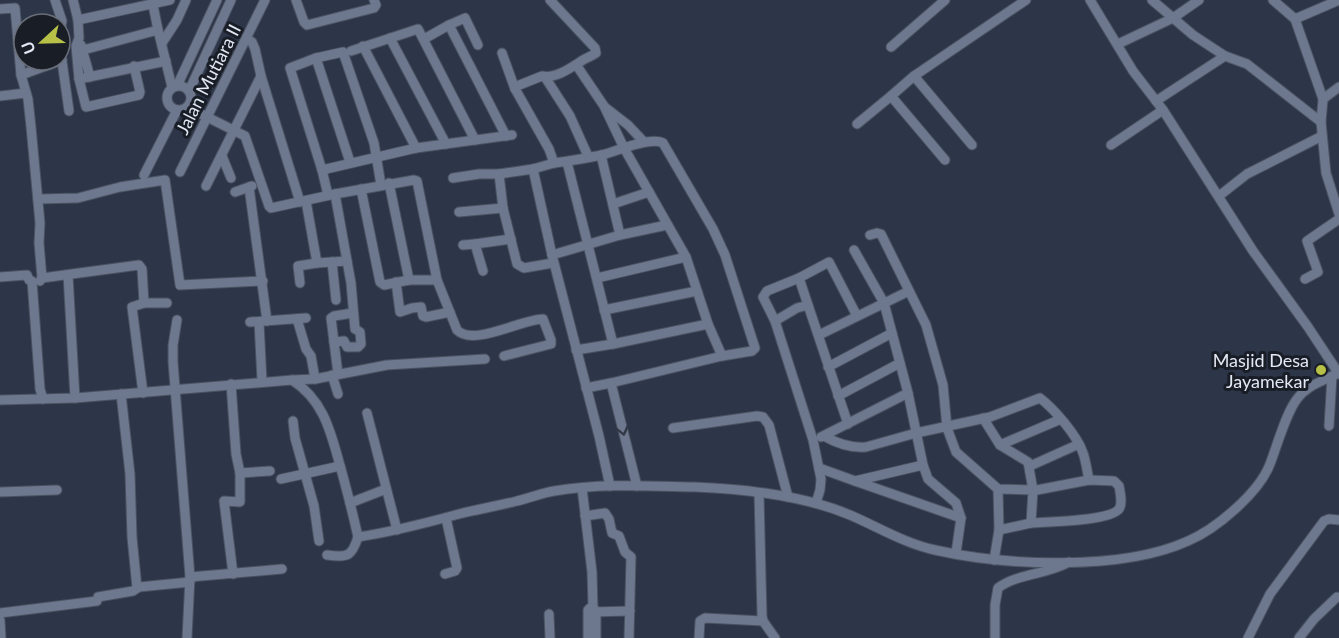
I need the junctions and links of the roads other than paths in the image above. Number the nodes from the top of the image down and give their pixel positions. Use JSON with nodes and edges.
{"nodes":[{"id":1,"x":73,"y":0,"type":"edge"},
{"id":2,"x":170,"y":0,"type":"edge"},
{"id":3,"x":186,"y":0,"type":"edge"},
{"id":4,"x":217,"y":0,"type":"edge"},
{"id":5,"x":231,"y":0,"type":"edge"},
{"id":6,"x":265,"y":0,"type":"edge"},
{"id":7,"x":296,"y":0,"type":"edge"},
{"id":8,"x":374,"y":0,"type":"edge"},
{"id":9,"x":550,"y":0,"type":"edge"},
{"id":10,"x":945,"y":0,"type":"edge"},
{"id":11,"x":1026,"y":0,"type":"edge"},
{"id":12,"x":1090,"y":0,"type":"edge"},
{"id":13,"x":1152,"y":0,"type":"edge"},
{"id":14,"x":1199,"y":0,"type":"edge"},
{"id":15,"x":1273,"y":0,"type":"edge"},
{"id":16,"x":1339,"y":0,"type":"edge"},
{"id":17,"x":153,"y":2,"type":"edge"},
{"id":18,"x":0,"y":9,"type":"edge"},
{"id":19,"x":1173,"y":18,"type":"junction"},
{"id":20,"x":1295,"y":19,"type":"junction"},
{"id":21,"x":78,"y":20,"type":"junction"},
{"id":22,"x":449,"y":25,"type":"junction"},
{"id":23,"x":158,"y":30,"type":"junction"},
{"id":24,"x":79,"y":38,"type":"junction"},
{"id":25,"x":390,"y":38,"type":"junction"},
{"id":26,"x":247,"y":39,"type":"junction"},
{"id":27,"x":424,"y":39,"type":"junction"},
{"id":28,"x":162,"y":43,"type":"junction"},
{"id":29,"x":1118,"y":44,"type":"junction"},
{"id":30,"x":478,"y":45,"type":"dead end"},
{"id":31,"x":363,"y":46,"type":"junction"},
{"id":32,"x":891,"y":47,"type":"dead end"},
{"id":33,"x":83,"y":50,"type":"junction"},
{"id":34,"x":351,"y":51,"type":"dead end"},
{"id":35,"x":502,"y":53,"type":"dead end"},
{"id":36,"x":1226,"y":56,"type":"junction"},
{"id":37,"x":316,"y":58,"type":"junction"},
{"id":38,"x":166,"y":61,"type":"junction"},
{"id":39,"x":580,"y":63,"type":"junction"},
{"id":40,"x":134,"y":66,"type":"junction"},
{"id":41,"x":29,"y":72,"type":"edge"},
{"id":42,"x":64,"y":72,"type":"edge"},
{"id":43,"x":21,"y":75,"type":"junction"},
{"id":44,"x":261,"y":76,"type":"junction"},
{"id":45,"x":914,"y":76,"type":"junction"},
{"id":46,"x":90,"y":77,"type":"junction"},
{"id":47,"x":545,"y":77,"type":"junction"},
{"id":48,"x":79,"y":79,"type":"junction"},
{"id":49,"x":175,"y":87,"type":"junction"},
{"id":50,"x":1339,"y":87,"type":"edge"},
{"id":51,"x":515,"y":88,"type":"junction"},
{"id":52,"x":189,"y":91,"type":"junction"},
{"id":53,"x":26,"y":93,"type":"junction"},
{"id":54,"x":0,"y":96,"type":"edge"},
{"id":55,"x":891,"y":96,"type":"junction"},
{"id":56,"x":1323,"y":99,"type":"junction"},
{"id":57,"x":1156,"y":101,"type":"junction"},
{"id":58,"x":604,"y":106,"type":"junction"},
{"id":59,"x":187,"y":107,"type":"junction"},
{"id":60,"x":177,"y":110,"type":"junction"},
{"id":61,"x":1163,"y":110,"type":"junction"},
{"id":62,"x":69,"y":111,"type":"dead end"},
{"id":63,"x":207,"y":118,"type":"junction"},
{"id":64,"x":1321,"y":122,"type":"junction"},
{"id":65,"x":857,"y":124,"type":"dead end"},
{"id":66,"x":235,"y":130,"type":"junction"},
{"id":67,"x":1322,"y":136,"type":"junction"},
{"id":68,"x":475,"y":140,"type":"junction"},
{"id":69,"x":644,"y":142,"type":"junction"},
{"id":70,"x":447,"y":144,"type":"junction"},
{"id":71,"x":972,"y":145,"type":"dead end"},
{"id":72,"x":1111,"y":145,"type":"dead end"},
{"id":73,"x":416,"y":148,"type":"junction"},
{"id":74,"x":624,"y":148,"type":"junction"},
{"id":75,"x":601,"y":155,"type":"junction"},
{"id":76,"x":222,"y":156,"type":"junction"},
{"id":77,"x":588,"y":156,"type":"junction"},
{"id":78,"x":376,"y":157,"type":"junction"},
{"id":79,"x":945,"y":160,"type":"dead end"},
{"id":80,"x":350,"y":162,"type":"junction"},
{"id":81,"x":567,"y":162,"type":"junction"},
{"id":82,"x":555,"y":163,"type":"junction"},
{"id":83,"x":533,"y":169,"type":"junction"},
{"id":84,"x":322,"y":170,"type":"junction"},
{"id":85,"x":180,"y":172,"type":"dead end"},
{"id":86,"x":499,"y":174,"type":"junction"},
{"id":87,"x":144,"y":175,"type":"dead end"},
{"id":88,"x":231,"y":178,"type":"dead end"},
{"id":89,"x":453,"y":178,"type":"dead end"},
{"id":90,"x":262,"y":183,"type":"junction"},
{"id":91,"x":385,"y":184,"type":"junction"},
{"id":92,"x":206,"y":186,"type":"dead end"},
{"id":93,"x":249,"y":188,"type":"junction"},
{"id":94,"x":361,"y":189,"type":"junction"},
{"id":95,"x":235,"y":192,"type":"dead end"},
{"id":96,"x":649,"y":192,"type":"junction"},
{"id":97,"x":332,"y":194,"type":"junction"},
{"id":98,"x":1219,"y":196,"type":"junction"},
{"id":99,"x":38,"y":199,"type":"junction"},
{"id":100,"x":303,"y":201,"type":"junction"},
{"id":101,"x":613,"y":204,"type":"junction"},
{"id":102,"x":503,"y":208,"type":"junction"},
{"id":103,"x":459,"y":212,"type":"dead end"},
{"id":104,"x":1339,"y":214,"type":"edge"},
{"id":105,"x":1339,"y":219,"type":"edge"},
{"id":106,"x":667,"y":225,"type":"junction"},
{"id":107,"x":620,"y":235,"type":"junction"},
{"id":108,"x":870,"y":235,"type":"dead end"},
{"id":109,"x":511,"y":239,"type":"junction"},
{"id":110,"x":475,"y":244,"type":"junction"},
{"id":111,"x":587,"y":244,"type":"junction"},
{"id":112,"x":463,"y":245,"type":"dead end"},
{"id":113,"x":854,"y":250,"type":"dead end"},
{"id":114,"x":686,"y":257,"type":"junction"},
{"id":115,"x":553,"y":259,"type":"junction"},
{"id":116,"x":347,"y":261,"type":"junction"},
{"id":117,"x":332,"y":262,"type":"junction"},
{"id":118,"x":317,"y":263,"type":"junction"},
{"id":119,"x":483,"y":271,"type":"dead end"},
{"id":120,"x":68,"y":275,"type":"junction"},
{"id":121,"x":0,"y":277,"type":"edge"},
{"id":122,"x":42,"y":278,"type":"junction"},
{"id":123,"x":597,"y":278,"type":"junction"},
{"id":124,"x":799,"y":278,"type":"junction"},
{"id":125,"x":1305,"y":279,"type":"dead end"},
{"id":126,"x":409,"y":280,"type":"junction"},
{"id":127,"x":437,"y":280,"type":"junction"},
{"id":128,"x":32,"y":281,"type":"junction"},
{"id":129,"x":262,"y":281,"type":"junction"},
{"id":130,"x":396,"y":282,"type":"junction"},
{"id":131,"x":300,"y":283,"type":"dead end"},
{"id":132,"x":697,"y":291,"type":"junction"},
{"id":133,"x":909,"y":291,"type":"junction"},
{"id":134,"x":336,"y":300,"type":"dead end"},
{"id":135,"x":144,"y":303,"type":"junction"},
{"id":136,"x":167,"y":303,"type":"dead end"},
{"id":137,"x":884,"y":303,"type":"junction"},
{"id":138,"x":808,"y":304,"type":"junction"},
{"id":139,"x":604,"y":310,"type":"junction"},
{"id":140,"x":450,"y":312,"type":"junction"},
{"id":141,"x":353,"y":313,"type":"junction"},
{"id":142,"x":857,"y":316,"type":"junction"},
{"id":143,"x":177,"y":320,"type":"dead end"},
{"id":144,"x":259,"y":321,"type":"junction"},
{"id":145,"x":775,"y":321,"type":"junction"},
{"id":146,"x":708,"y":324,"type":"junction"},
{"id":147,"x":892,"y":333,"type":"junction"},
{"id":148,"x":819,"y":335,"type":"junction"},
{"id":149,"x":334,"y":342,"type":"junction"},
{"id":150,"x":613,"y":344,"type":"junction"},
{"id":151,"x":540,"y":347,"type":"junction"},
{"id":152,"x":576,"y":350,"type":"junction"},
{"id":153,"x":504,"y":356,"type":"dead end"},
{"id":154,"x":545,"y":357,"type":"dead end"},
{"id":155,"x":722,"y":357,"type":"junction"},
{"id":156,"x":485,"y":359,"type":"dead end"},
{"id":157,"x":900,"y":363,"type":"junction"},
{"id":158,"x":828,"y":367,"type":"junction"},
{"id":159,"x":1336,"y":374,"type":"edge"},
{"id":160,"x":335,"y":375,"type":"junction"},
{"id":161,"x":315,"y":378,"type":"junction"},
{"id":162,"x":292,"y":380,"type":"junction"},
{"id":163,"x":262,"y":381,"type":"junction"},
{"id":164,"x":611,"y":383,"type":"junction"},
{"id":165,"x":231,"y":384,"type":"junction"},
{"id":166,"x":586,"y":388,"type":"junction"},
{"id":167,"x":176,"y":390,"type":"junction"},
{"id":168,"x":143,"y":393,"type":"junction"},
{"id":169,"x":908,"y":393,"type":"junction"},
{"id":170,"x":121,"y":394,"type":"junction"},
{"id":171,"x":339,"y":394,"type":"dead end"},
{"id":172,"x":838,"y":396,"type":"junction"},
{"id":173,"x":75,"y":398,"type":"junction"},
{"id":174,"x":43,"y":399,"type":"junction"},
{"id":175,"x":0,"y":400,"type":"edge"},
{"id":176,"x":367,"y":413,"type":"dead end"},
{"id":177,"x":983,"y":418,"type":"junction"},
{"id":178,"x":1060,"y":419,"type":"junction"},
{"id":179,"x":293,"y":421,"type":"dead end"},
{"id":180,"x":848,"y":424,"type":"junction"},
{"id":181,"x":1329,"y":426,"type":"dead end"},
{"id":182,"x":673,"y":428,"type":"dead end"},
{"id":183,"x":947,"y":428,"type":"junction"},
{"id":184,"x":916,"y":433,"type":"junction"},
{"id":185,"x":824,"y":436,"type":"junction"},
{"id":186,"x":813,"y":440,"type":"junction"},
{"id":187,"x":1079,"y":444,"type":"junction"},
{"id":188,"x":1000,"y":445,"type":"junction"},
{"id":189,"x":923,"y":465,"type":"junction"},
{"id":190,"x":340,"y":466,"type":"junction"},
{"id":191,"x":1030,"y":466,"type":"junction"},
{"id":192,"x":819,"y":468,"type":"junction"},
{"id":193,"x":270,"y":471,"type":"dead end"},
{"id":194,"x":306,"y":472,"type":"junction"},
{"id":195,"x":240,"y":473,"type":"junction"},
{"id":196,"x":281,"y":479,"type":"dead end"},
{"id":197,"x":1089,"y":480,"type":"junction"},
{"id":198,"x":855,"y":481,"type":"junction"},
{"id":199,"x":610,"y":486,"type":"junction"},
{"id":200,"x":637,"y":486,"type":"junction"},
{"id":201,"x":582,"y":488,"type":"junction"},
{"id":202,"x":386,"y":489,"type":"junction"},
{"id":203,"x":998,"y":489,"type":"junction"},
{"id":204,"x":57,"y":490,"type":"dead end"},
{"id":205,"x":1033,"y":490,"type":"junction"},
{"id":206,"x":0,"y":492,"type":"edge"},
{"id":207,"x":759,"y":494,"type":"junction"},
{"id":208,"x":788,"y":497,"type":"junction"},
{"id":209,"x":350,"y":503,"type":"junction"},
{"id":210,"x":816,"y":503,"type":"junction"},
{"id":211,"x":585,"y":516,"type":"junction"},
{"id":212,"x":446,"y":518,"type":"junction"},
{"id":213,"x":960,"y":518,"type":"junction"},
{"id":214,"x":1339,"y":520,"type":"edge"},
{"id":215,"x":1031,"y":524,"type":"junction"},
{"id":216,"x":398,"y":530,"type":"junction"},
{"id":217,"x":999,"y":530,"type":"junction"},
{"id":218,"x":358,"y":537,"type":"junction"},
{"id":219,"x":319,"y":541,"type":"dead end"},
{"id":220,"x":957,"y":553,"type":"junction"},
{"id":221,"x":327,"y":555,"type":"dead end"},
{"id":222,"x":994,"y":560,"type":"junction"},
{"id":223,"x":1071,"y":561,"type":"junction"},
{"id":224,"x":282,"y":569,"type":"dead end"},
{"id":225,"x":233,"y":574,"type":"junction"},
{"id":226,"x":445,"y":574,"type":"dead end"},
{"id":227,"x":190,"y":579,"type":"junction"},
{"id":228,"x":137,"y":588,"type":"junction"},
{"id":229,"x":1337,"y":597,"type":"dead end"},
{"id":230,"x":592,"y":610,"type":"junction"},
{"id":231,"x":630,"y":611,"type":"junction"},
{"id":232,"x":0,"y":613,"type":"edge"},
{"id":233,"x":549,"y":614,"type":"dead end"},
{"id":234,"x":0,"y":620,"type":"edge"},
{"id":235,"x":763,"y":621,"type":"junction"},
{"id":236,"x":1,"y":638,"type":"edge"},
{"id":237,"x":187,"y":638,"type":"edge"},
{"id":238,"x":550,"y":638,"type":"edge"},
{"id":239,"x":588,"y":638,"type":"edge"},
{"id":240,"x":596,"y":638,"type":"edge"},
{"id":241,"x":629,"y":638,"type":"edge"},
{"id":242,"x":699,"y":638,"type":"edge"},
{"id":243,"x":775,"y":638,"type":"edge"},
{"id":244,"x":995,"y":638,"type":"edge"},
{"id":245,"x":1248,"y":638,"type":"edge"},
{"id":246,"x":1299,"y":638,"type":"edge"}],
"edges":[{"from":1,"to":21,"type":"street"},
{"from":2,"to":17,"type":"street"},
{"from":3,"to":28,"type":"street"},
{"from":4,"to":49,"type":"street"},
{"from":5,"to":52,"type":"street"},
{"from":6,"to":26,"type":"street","name":"Jalan Mutiara II"},
{"from":7,"to":8,"type":"street"},
{"from":9,"to":39,"type":"street"},
{"from":10,"to":32,"type":"street"},
{"from":11,"to":45,"type":"street"},
{"from":12,"to":29,"type":"street"},
{"from":13,"to":19,"type":"street"},
{"from":14,"to":19,"type":"street"},
{"from":15,"to":20,"type":"street"},
{"from":16,"to":20,"type":"street"},
{"from":17,"to":21,"type":"street"},
{"from":17,"to":23,"type":"street"},
{"from":18,"to":43,"type":"street"},
{"from":19,"to":29,"type":"street"},
{"from":19,"to":36,"type":"street"},
{"from":20,"to":56,"type":"street"},
{"from":21,"to":24,"type":"street"},
{"from":22,"to":27,"type":"street"},
{"from":22,"to":30,"type":"street"},
{"from":22,"to":68,"type":"street"},
{"from":23,"to":28,"type":"street"},
{"from":23,"to":33,"type":"street"},
{"from":24,"to":33,"type":"street"},
{"from":24,"to":48,"type":"street"},
{"from":25,"to":27,"type":"street"},
{"from":25,"to":31,"type":"street"},
{"from":25,"to":70,"type":"street"},
{"from":26,"to":44,"type":"street"},
{"from":26,"to":63,"type":"street","name":"Jalan Mutiara II"},
{"from":27,"to":68,"type":"street"},
{"from":28,"to":38,"type":"street"},
{"from":29,"to":57,"type":"street"},
{"from":31,"to":34,"type":"street"},
{"from":31,"to":73,"type":"street"},
{"from":33,"to":46,"type":"street"},
{"from":35,"to":51,"type":"street"},
{"from":36,"to":57,"type":"street"},
{"from":36,"to":64,"type":"street"},
{"from":37,"to":78,"type":"street"},
{"from":37,"to":80,"type":"street"},
{"from":37,"to":84,"type":"street"},
{"from":38,"to":40,"type":"street"},
{"from":38,"to":49,"type":"street"},
{"from":39,"to":47,"type":"street"},
{"from":39,"to":58,"type":"street"},
{"from":40,"to":46,"type":"street"},
{"from":40,"to":48,"type":"street"},
{"from":41,"to":43,"type":"street"},
{"from":42,"to":62,"type":"street"},
{"from":43,"to":53,"type":"street"},
{"from":44,"to":66,"type":"street"},
{"from":44,"to":100,"type":"street"},
{"from":45,"to":55,"type":"street"},
{"from":45,"to":71,"type":"street"},
{"from":46,"to":48,"type":"street"},
{"from":47,"to":51,"type":"street"},
{"from":47,"to":77,"type":"street"},
{"from":49,"to":52,"type":"street"},
{"from":49,"to":60,"type":"street"},
{"from":50,"to":56,"type":"street"},
{"from":51,"to":82,"type":"street"},
{"from":52,"to":59,"type":"street"},
{"from":53,"to":54,"type":"street"},
{"from":53,"to":99,"type":"street"},
{"from":55,"to":65,"type":"street"},
{"from":55,"to":79,"type":"street"},
{"from":56,"to":64,"type":"street"},
{"from":57,"to":61,"type":"street"},
{"from":58,"to":69,"type":"street"},
{"from":58,"to":74,"type":"street"},
{"from":59,"to":60,"type":"street"},
{"from":59,"to":63,"type":"street"},
{"from":60,"to":87,"type":"street"},
{"from":61,"to":72,"type":"street"},
{"from":61,"to":98,"type":"street"},
{"from":63,"to":66,"type":"street"},
{"from":63,"to":85,"type":"street","name":"Jalan Mutiara II"},
{"from":64,"to":67,"type":"street"},
{"from":66,"to":76,"type":"street"},
{"from":66,"to":90,"type":"street"},
{"from":67,"to":98,"type":"street"},
{"from":67,"to":104,"type":"street"},
{"from":68,"to":70,"type":"street"},
{"from":69,"to":74,"type":"street"},
{"from":69,"to":155,"type":"street"},
{"from":70,"to":73,"type":"street"},
{"from":73,"to":78,"type":"street"},
{"from":74,"to":75,"type":"street"},
{"from":74,"to":96,"type":"street"},
{"from":75,"to":77,"type":"street"},
{"from":75,"to":101,"type":"street"},
{"from":76,"to":88,"type":"street"},
{"from":76,"to":92,"type":"street"},
{"from":77,"to":81,"type":"street"},
{"from":78,"to":80,"type":"street"},
{"from":78,"to":91,"type":"street"},
{"from":80,"to":84,"type":"street"},
{"from":81,"to":82,"type":"street"},
{"from":81,"to":111,"type":"street"},
{"from":82,"to":83,"type":"street"},
{"from":83,"to":86,"type":"street"},
{"from":83,"to":115,"type":"street"},
{"from":84,"to":97,"type":"street"},
{"from":86,"to":89,"type":"street"},
{"from":86,"to":102,"type":"street"},
{"from":90,"to":93,"type":"street"},
{"from":90,"to":100,"type":"street"},
{"from":91,"to":94,"type":"street"},
{"from":91,"to":126,"type":"street"},
{"from":91,"to":127,"type":"street"},
{"from":93,"to":95,"type":"street"},
{"from":93,"to":129,"type":"street"},
{"from":94,"to":97,"type":"street"},
{"from":94,"to":130,"type":"street"},
{"from":96,"to":101,"type":"street"},
{"from":96,"to":106,"type":"street"},
{"from":97,"to":100,"type":"street"},
{"from":97,"to":116,"type":"street"},
{"from":98,"to":159,"type":"street"},
{"from":99,"to":122,"type":"street"},
{"from":99,"to":129,"type":"street"},
{"from":100,"to":118,"type":"street"},
{"from":101,"to":107,"type":"street"},
{"from":102,"to":103,"type":"street"},
{"from":102,"to":109,"type":"street"},
{"from":105,"to":125,"type":"street"},
{"from":106,"to":107,"type":"street"},
{"from":106,"to":114,"type":"street"},
{"from":107,"to":111,"type":"street"},
{"from":108,"to":133,"type":"street"},
{"from":109,"to":110,"type":"street"},
{"from":109,"to":115,"type":"street"},
{"from":110,"to":112,"type":"street"},
{"from":110,"to":119,"type":"street"},
{"from":111,"to":115,"type":"street"},
{"from":111,"to":123,"type":"street"},
{"from":113,"to":137,"type":"street"},
{"from":114,"to":123,"type":"street"},
{"from":114,"to":132,"type":"street"},
{"from":115,"to":152,"type":"street"},
{"from":116,"to":117,"type":"street"},
{"from":116,"to":141,"type":"street"},
{"from":117,"to":118,"type":"street"},
{"from":117,"to":134,"type":"street"},
{"from":118,"to":131,"type":"street"},
{"from":120,"to":122,"type":"street"},
{"from":120,"to":135,"type":"street"},
{"from":120,"to":173,"type":"street"},
{"from":121,"to":128,"type":"street"},
{"from":122,"to":128,"type":"street"},
{"from":123,"to":139,"type":"street"},
{"from":124,"to":138,"type":"street"},
{"from":124,"to":142,"type":"street"},
{"from":124,"to":145,"type":"street"},
{"from":126,"to":127,"type":"street"},
{"from":126,"to":130,"type":"street"},
{"from":127,"to":140,"type":"street"},
{"from":128,"to":174,"type":"street"},
{"from":129,"to":144,"type":"street"},
{"from":130,"to":140,"type":"street"},
{"from":132,"to":139,"type":"street"},
{"from":132,"to":146,"type":"street"},
{"from":133,"to":137,"type":"street"},
{"from":133,"to":183,"type":"street"},
{"from":135,"to":136,"type":"street"},
{"from":135,"to":168,"type":"street"},
{"from":137,"to":142,"type":"street"},
{"from":137,"to":147,"type":"street"},
{"from":138,"to":145,"type":"street"},
{"from":138,"to":148,"type":"street"},
{"from":139,"to":150,"type":"street"},
{"from":140,"to":151,"type":"street"},
{"from":141,"to":149,"type":"street"},
{"from":141,"to":149,"type":"street"},
{"from":142,"to":148,"type":"street"},
{"from":143,"to":167,"type":"street"},
{"from":144,"to":161,"type":"street"},
{"from":144,"to":163,"type":"street"},
{"from":145,"to":186,"type":"street"},
{"from":146,"to":150,"type":"street"},
{"from":146,"to":155,"type":"street"},
{"from":147,"to":157,"type":"street"},
{"from":147,"to":158,"type":"street"},
{"from":148,"to":158,"type":"street"},
{"from":149,"to":160,"type":"street"},
{"from":150,"to":152,"type":"street"},
{"from":151,"to":153,"type":"street"},
{"from":151,"to":154,"type":"street"},
{"from":152,"to":166,"type":"street"},
{"from":155,"to":164,"type":"street"},
{"from":156,"to":160,"type":"street"},
{"from":157,"to":169,"type":"street"},
{"from":157,"to":172,"type":"street"},
{"from":158,"to":172,"type":"street"},
{"from":159,"to":181,"type":"street"},
{"from":159,"to":223,"type":"street"},
{"from":160,"to":161,"type":"street"},
{"from":160,"to":171,"type":"street"},
{"from":161,"to":162,"type":"street"},
{"from":162,"to":163,"type":"street"},
{"from":162,"to":190,"type":"street"},
{"from":163,"to":165,"type":"street"},
{"from":164,"to":166,"type":"street"},
{"from":164,"to":200,"type":"street","one_way":true},
{"from":165,"to":167,"type":"street"},
{"from":165,"to":195,"type":"street"},
{"from":166,"to":199,"type":"street"},
{"from":167,"to":168,"type":"street"},
{"from":167,"to":227,"type":"street"},
{"from":168,"to":170,"type":"street"},
{"from":169,"to":180,"type":"street"},
{"from":169,"to":184,"type":"street"},
{"from":170,"to":173,"type":"street"},
{"from":170,"to":228,"type":"street"},
{"from":172,"to":180,"type":"street"},
{"from":173,"to":174,"type":"street"},
{"from":174,"to":175,"type":"street"},
{"from":176,"to":202,"type":"street"},
{"from":177,"to":178,"type":"street"},
{"from":177,"to":183,"type":"street"},
{"from":177,"to":188,"type":"street"},
{"from":178,"to":187,"type":"street"},
{"from":178,"to":188,"type":"street"},
{"from":179,"to":194,"type":"street"},
{"from":180,"to":185,"type":"street"},
{"from":182,"to":208,"type":"street"},
{"from":183,"to":184,"type":"street"},
{"from":183,"to":203,"type":"street"},
{"from":184,"to":185,"type":"street"},
{"from":184,"to":189,"type":"street"},
{"from":185,"to":186,"type":"street"},
{"from":186,"to":192,"type":"street"},
{"from":187,"to":191,"type":"street"},
{"from":187,"to":197,"type":"street"},
{"from":188,"to":191,"type":"street"},
{"from":189,"to":198,"type":"street"},
{"from":189,"to":213,"type":"street"},
{"from":190,"to":194,"type":"street"},
{"from":190,"to":209,"type":"street"},
{"from":191,"to":205,"type":"street"},
{"from":192,"to":198,"type":"street"},
{"from":192,"to":210,"type":"street"},
{"from":193,"to":195,"type":"street"},
{"from":194,"to":196,"type":"street"},
{"from":194,"to":219,"type":"street"},
{"from":195,"to":225,"type":"street"},
{"from":197,"to":205,"type":"street"},
{"from":197,"to":215,"type":"street"},
{"from":198,"to":213,"type":"street"},
{"from":199,"to":200,"type":"street"},
{"from":199,"to":201,"type":"street"},
{"from":200,"to":207,"type":"street"},
{"from":201,"to":211,"type":"street"},
{"from":201,"to":212,"type":"street"},
{"from":202,"to":209,"type":"street"},
{"from":202,"to":216,"type":"street"},
{"from":203,"to":205,"type":"street"},
{"from":203,"to":217,"type":"street"},
{"from":204,"to":206,"type":"street"},
{"from":205,"to":215,"type":"street"},
{"from":207,"to":208,"type":"street"},
{"from":207,"to":235,"type":"street"},
{"from":208,"to":210,"type":"street"},
{"from":209,"to":218,"type":"street"},
{"from":210,"to":220,"type":"street"},
{"from":211,"to":230,"type":"street"},
{"from":211,"to":231,"type":"street"},
{"from":212,"to":216,"type":"street"},
{"from":212,"to":226,"type":"street"},
{"from":213,"to":220,"type":"street"},
{"from":214,"to":245,"type":"street"},
{"from":215,"to":217,"type":"street"},
{"from":216,"to":218,"type":"street"},
{"from":217,"to":222,"type":"street"},
{"from":218,"to":221,"type":"street"},
{"from":220,"to":222,"type":"street"},
{"from":222,"to":223,"type":"street"},
{"from":223,"to":244,"type":"street"},
{"from":224,"to":225,"type":"street"},
{"from":225,"to":227,"type":"street"},
{"from":227,"to":228,"type":"street"},
{"from":227,"to":237,"type":"street"},
{"from":228,"to":232,"type":"street"},
{"from":229,"to":246,"type":"street"},
{"from":230,"to":231,"type":"street"},
{"from":230,"to":239,"type":"street"},
{"from":230,"to":240,"type":"street"},
{"from":231,"to":241,"type":"street"},
{"from":233,"to":238,"type":"street"},
{"from":234,"to":236,"type":"street"},
{"from":235,"to":242,"type":"street"},
{"from":235,"to":243,"type":"street"}]}
